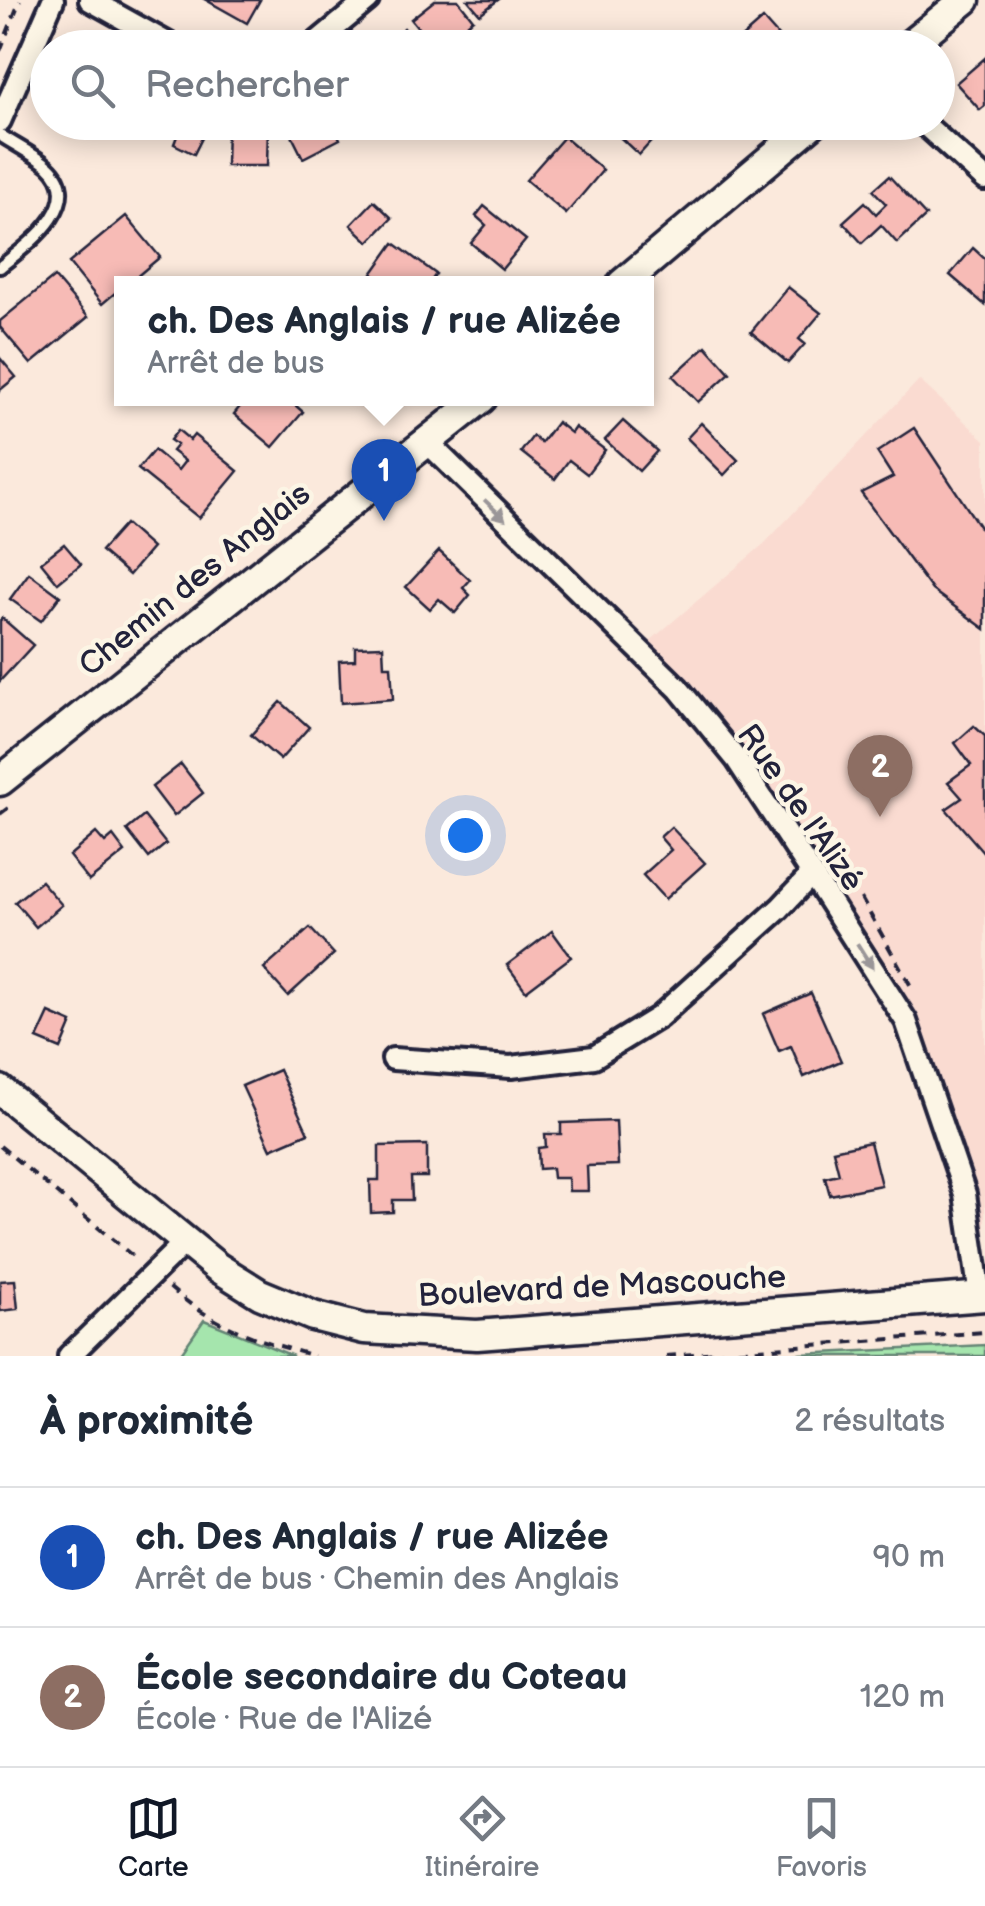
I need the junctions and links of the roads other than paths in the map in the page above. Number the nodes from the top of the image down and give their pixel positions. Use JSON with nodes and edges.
{"nodes":[{"id":1,"x":53,"y":0,"type":"edge"},
{"id":2,"x":90,"y":0,"type":"edge"},
{"id":3,"x":368,"y":0,"type":"edge"},
{"id":4,"x":965,"y":0,"type":"edge"},
{"id":5,"x":40,"y":30,"type":"edge"},
{"id":6,"x":144,"y":30,"type":"edge"},
{"id":7,"x":332,"y":30,"type":"edge"},
{"id":8,"x":928,"y":30,"type":"edge"},
{"id":9,"x":30,"y":52,"type":"edge"},
{"id":10,"x":0,"y":120,"type":"edge"},
{"id":11,"x":0,"y":135,"type":"edge"},
{"id":12,"x":793,"y":140,"type":"edge"},
{"id":13,"x":942,"y":140,"type":"edge"},
{"id":14,"x":985,"y":180,"type":"edge"},
{"id":15,"x":0,"y":267,"type":"edge"},
{"id":16,"x":631,"y":276,"type":"edge"},
{"id":17,"x":472,"y":406,"type":"edge"},
{"id":18,"x":426,"y":442,"type":"junction"},
{"id":19,"x":0,"y":781,"type":"edge"},
{"id":20,"x":812,"y":874,"type":"junction"},
{"id":21,"x":393,"y":1059,"type":"dead end"},
{"id":22,"x":0,"y":1090,"type":"edge"},
{"id":23,"x":185,"y":1242,"type":"junction"},
{"id":24,"x":982,"y":1296,"type":"edge"},
{"id":25,"x":69,"y":1356,"type":"edge"}],
"edges":[{"from":1,"to":5,"type":"street"},
{"from":2,"to":6,"type":"street"},
{"from":3,"to":7,"type":"street"},
{"from":4,"to":8,"type":"street"},
{"from":9,"to":10,"type":"street"},
{"from":11,"to":15,"type":"lane"},
{"from":12,"to":16,"type":"street"},
{"from":13,"to":14,"type":"street"},
{"from":17,"to":18,"type":"street","name":"Chemin des Anglais"},
{"from":18,"to":19,"type":"street","name":"Chemin des Anglais"},
{"from":18,"to":20,"type":"street","name":"Rue de l'Alizé","one_way":true},
{"from":20,"to":21,"type":"street"},
{"from":20,"to":24,"type":"street","name":"Rue de l'Alizé","one_way":true},
{"from":22,"to":23,"type":"street","name":"Boulevard de Mascouche"},
{"from":23,"to":24,"type":"street","name":"Boulevard de Mascouche"},
{"from":23,"to":25,"type":"street"}]}
